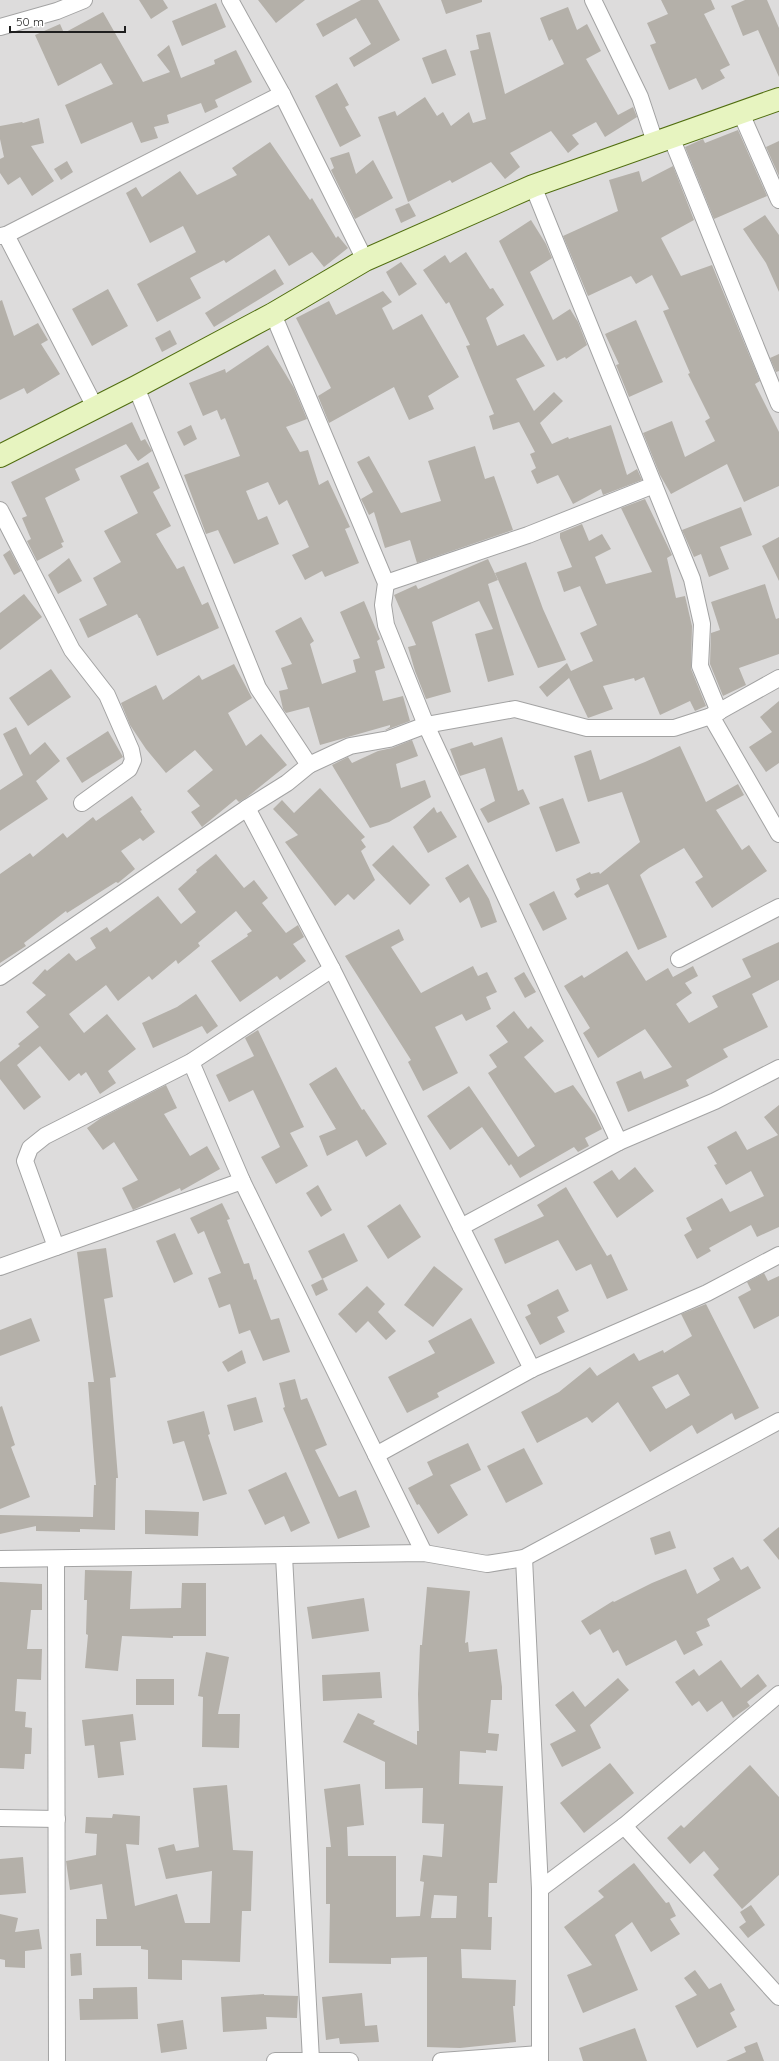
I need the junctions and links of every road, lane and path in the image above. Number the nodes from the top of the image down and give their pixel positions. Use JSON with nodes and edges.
{"nodes":[{"id":1,"x":84,"y":0,"type":"edge"},
{"id":2,"x":230,"y":0,"type":"edge"},
{"id":3,"x":593,"y":0,"type":"edge"},
{"id":4,"x":0,"y":27,"type":"edge"},
{"id":5,"x":282,"y":94,"type":"junction"},
{"id":6,"x":779,"y":99,"type":"edge"},
{"id":7,"x":740,"y":111,"type":"junction"},
{"id":8,"x":663,"y":140,"type":"junction"},
{"id":9,"x":533,"y":186,"type":"junction"},
{"id":10,"x":779,"y":200,"type":"edge"},
{"id":11,"x":3,"y":236,"type":"edge"},
{"id":12,"x":365,"y":260,"type":"junction"},
{"id":13,"x":273,"y":314,"type":"junction"},
{"id":14,"x":136,"y":387,"type":"junction"},
{"id":15,"x":779,"y":404,"type":"edge"},
{"id":16,"x":95,"y":407,"type":"junction"},
{"id":17,"x":0,"y":456,"type":"edge"},
{"id":18,"x":654,"y":485,"type":"junction"},
{"id":19,"x":0,"y":510,"type":"edge"},
{"id":20,"x":386,"y":583,"type":"junction"},
{"id":21,"x":779,"y":678,"type":"edge"},
{"id":22,"x":715,"y":714,"type":"junction"},
{"id":23,"x":426,"y":725,"type":"junction"},
{"id":24,"x":309,"y":765,"type":"junction"},
{"id":25,"x":82,"y":803,"type":"dead end"},
{"id":26,"x":247,"y":808,"type":"junction"},
{"id":27,"x":779,"y":834,"type":"edge"},
{"id":28,"x":779,"y":907,"type":"edge"},
{"id":29,"x":679,"y":959,"type":"dead end"},
{"id":30,"x":332,"y":969,"type":"junction"},
{"id":31,"x":0,"y":977,"type":"edge"},
{"id":32,"x":191,"y":1062,"type":"junction"},
{"id":33,"x":779,"y":1068,"type":"edge"},
{"id":34,"x":619,"y":1142,"type":"junction"},
{"id":35,"x":242,"y":1181,"type":"junction"},
{"id":36,"x":461,"y":1227,"type":"junction"},
{"id":37,"x":56,"y":1247,"type":"junction"},
{"id":38,"x":779,"y":1255,"type":"edge"},
{"id":39,"x":0,"y":1267,"type":"edge"},
{"id":40,"x":532,"y":1369,"type":"junction"},
{"id":41,"x":779,"y":1421,"type":"edge"},
{"id":42,"x":376,"y":1455,"type":"junction"},
{"id":43,"x":424,"y":1553,"type":"junction"},
{"id":44,"x":284,"y":1556,"type":"junction"},
{"id":45,"x":524,"y":1558,"type":"junction"},
{"id":46,"x":0,"y":1559,"type":"edge"},
{"id":47,"x":56,"y":1559,"type":"junction"},
{"id":48,"x":779,"y":1694,"type":"edge"},
{"id":49,"x":0,"y":1818,"type":"edge"},
{"id":50,"x":57,"y":1819,"type":"junction"},
{"id":51,"x":624,"y":1826,"type":"junction"},
{"id":52,"x":540,"y":1889,"type":"junction"},
{"id":53,"x":779,"y":1997,"type":"edge"},
{"id":54,"x":540,"y":2057,"type":"edge"},
{"id":55,"x":311,"y":2060,"type":"junction"},
{"id":56,"x":57,"y":2061,"type":"edge"},
{"id":57,"x":275,"y":2061,"type":"edge"},
{"id":58,"x":350,"y":2061,"type":"edge"},
{"id":59,"x":441,"y":2061,"type":"edge"}],
"edges":[{"from":1,"to":4,"type":"street"},
{"from":2,"to":5,"type":"street"},
{"from":3,"to":8,"type":"street"},
{"from":5,"to":11,"type":"street"},
{"from":5,"to":12,"type":"street"},
{"from":6,"to":7,"type":"street"},
{"from":7,"to":8,"type":"street"},
{"from":7,"to":10,"type":"street"},
{"from":8,"to":9,"type":"street"},
{"from":8,"to":15,"type":"street"},
{"from":9,"to":12,"type":"street"},
{"from":9,"to":18,"type":"street"},
{"from":11,"to":16,"type":"street"},
{"from":12,"to":13,"type":"street"},
{"from":13,"to":14,"type":"street"},
{"from":13,"to":20,"type":"street"},
{"from":14,"to":16,"type":"street"},
{"from":14,"to":24,"type":"street"},
{"from":16,"to":17,"type":"street"},
{"from":18,"to":20,"type":"street"},
{"from":18,"to":22,"type":"street"},
{"from":19,"to":25,"type":"street"},
{"from":20,"to":23,"type":"street"},
{"from":21,"to":22,"type":"street"},
{"from":22,"to":23,"type":"street"},
{"from":22,"to":27,"type":"street"},
{"from":23,"to":24,"type":"street"},
{"from":23,"to":34,"type":"street"},
{"from":24,"to":26,"type":"street"},
{"from":26,"to":30,"type":"street"},
{"from":26,"to":31,"type":"street"},
{"from":28,"to":29,"type":"street"},
{"from":30,"to":32,"type":"street"},
{"from":30,"to":36,"type":"street"},
{"from":32,"to":35,"type":"street"},
{"from":32,"to":37,"type":"street"},
{"from":33,"to":34,"type":"street"},
{"from":34,"to":36,"type":"street"},
{"from":35,"to":37,"type":"street"},
{"from":35,"to":42,"type":"street"},
{"from":36,"to":40,"type":"street"},
{"from":37,"to":39,"type":"street"},
{"from":38,"to":40,"type":"street"},
{"from":40,"to":42,"type":"street"},
{"from":41,"to":45,"type":"street"},
{"from":42,"to":43,"type":"street"},
{"from":43,"to":44,"type":"street"},
{"from":43,"to":45,"type":"street"},
{"from":44,"to":47,"type":"street"},
{"from":44,"to":55,"type":"street"},
{"from":45,"to":52,"type":"street"},
{"from":46,"to":47,"type":"street"},
{"from":47,"to":50,"type":"street"},
{"from":48,"to":51,"type":"street"},
{"from":49,"to":50,"type":"street"},
{"from":50,"to":56,"type":"street"},
{"from":51,"to":52,"type":"street"},
{"from":51,"to":53,"type":"street"},
{"from":52,"to":54,"type":"street"},
{"from":54,"to":59,"type":"street"},
{"from":55,"to":57,"type":"street"},
{"from":55,"to":58,"type":"street"}]}
